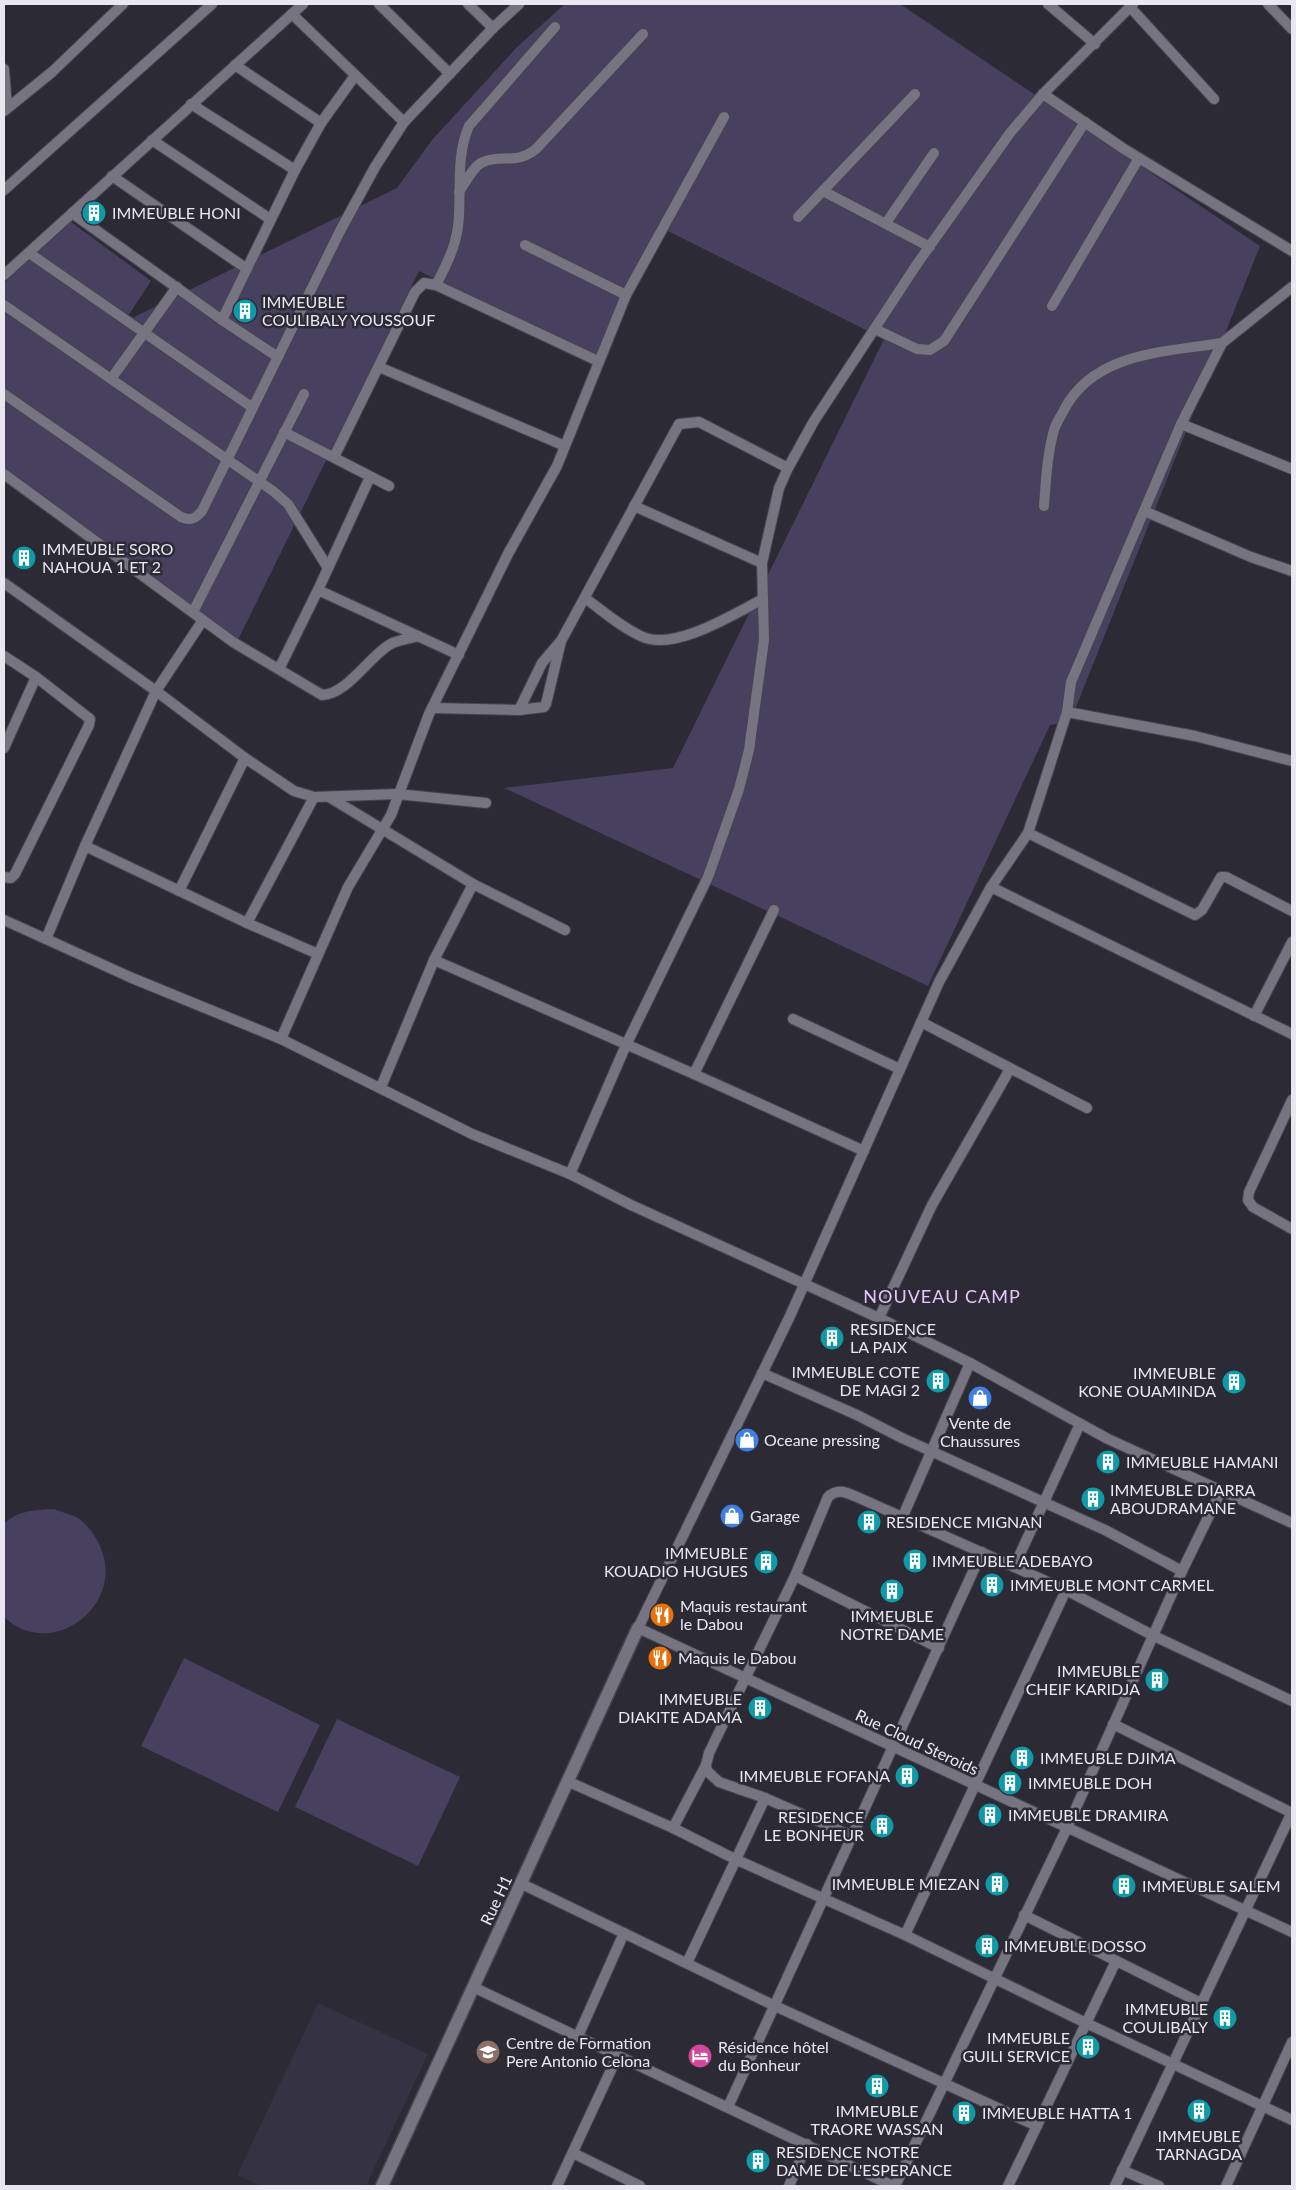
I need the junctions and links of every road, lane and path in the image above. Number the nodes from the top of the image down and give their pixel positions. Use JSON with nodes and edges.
{"nodes":[{"id":1,"x":123,"y":4,"type":"edge"},
{"id":2,"x":212,"y":4,"type":"edge"},
{"id":3,"x":303,"y":4,"type":"edge"},
{"id":4,"x":378,"y":4,"type":"edge"},
{"id":5,"x":468,"y":4,"type":"edge"},
{"id":6,"x":519,"y":4,"type":"edge"},
{"id":7,"x":1048,"y":4,"type":"edge"},
{"id":8,"x":1132,"y":5,"type":"edge"},
{"id":9,"x":1275,"y":6,"type":"edge"},
{"id":10,"x":292,"y":14,"type":"junction"},
{"id":11,"x":555,"y":27,"type":"dead end"},
{"id":12,"x":493,"y":28,"type":"junction"},
{"id":13,"x":1292,"y":29,"type":"edge"},
{"id":14,"x":643,"y":34,"type":"dead end"},
{"id":15,"x":1094,"y":44,"type":"junction"},
{"id":16,"x":235,"y":65,"type":"junction"},
{"id":17,"x":4,"y":69,"type":"edge"},
{"id":18,"x":450,"y":74,"type":"junction"},
{"id":19,"x":354,"y":77,"type":"junction"},
{"id":20,"x":915,"y":94,"type":"dead end"},
{"id":21,"x":1043,"y":94,"type":"junction"},
{"id":22,"x":1214,"y":99,"type":"dead end"},
{"id":23,"x":191,"y":104,"type":"junction"},
{"id":24,"x":5,"y":110,"type":"edge"},
{"id":25,"x":724,"y":117,"type":"dead end"},
{"id":26,"x":321,"y":122,"type":"junction"},
{"id":27,"x":404,"y":122,"type":"junction"},
{"id":28,"x":1085,"y":122,"type":"junction"},
{"id":29,"x":152,"y":140,"type":"junction"},
{"id":30,"x":934,"y":153,"type":"dead end"},
{"id":31,"x":1139,"y":158,"type":"junction"},
{"id":32,"x":295,"y":170,"type":"junction"},
{"id":33,"x":112,"y":176,"type":"junction"},
{"id":34,"x":4,"y":190,"type":"edge"},
{"id":35,"x":823,"y":191,"type":"junction"},
{"id":36,"x":458,"y":193,"type":"junction"},
{"id":37,"x":72,"y":213,"type":"junction"},
{"id":38,"x":798,"y":217,"type":"dead end"},
{"id":39,"x":270,"y":219,"type":"junction"},
{"id":40,"x":886,"y":223,"type":"junction"},
{"id":41,"x":525,"y":245,"type":"dead end"},
{"id":42,"x":930,"y":247,"type":"junction"},
{"id":43,"x":1292,"y":251,"type":"edge"},
{"id":44,"x":29,"y":253,"type":"junction"},
{"id":45,"x":247,"y":269,"type":"junction"},
{"id":46,"x":4,"y":275,"type":"edge"},
{"id":47,"x":436,"y":285,"type":"junction"},
{"id":48,"x":177,"y":287,"type":"junction"},
{"id":49,"x":1292,"y":287,"type":"edge"},
{"id":50,"x":626,"y":295,"type":"junction"},
{"id":51,"x":4,"y":306,"type":"edge"},
{"id":52,"x":1052,"y":306,"type":"dead end"},
{"id":53,"x":222,"y":320,"type":"junction"},
{"id":54,"x":875,"y":328,"type":"junction"},
{"id":55,"x":144,"y":334,"type":"junction"},
{"id":56,"x":1222,"y":343,"type":"junction"},
{"id":57,"x":278,"y":357,"type":"junction"},
{"id":58,"x":598,"y":361,"type":"junction"},
{"id":59,"x":379,"y":368,"type":"junction"},
{"id":60,"x":111,"y":379,"type":"junction"},
{"id":61,"x":4,"y":394,"type":"edge"},
{"id":62,"x":304,"y":394,"type":"dead end"},
{"id":63,"x":253,"y":408,"type":"junction"},
{"id":64,"x":1181,"y":424,"type":"junction"},
{"id":65,"x":284,"y":432,"type":"junction"},
{"id":66,"x":565,"y":446,"type":"junction"},
{"id":67,"x":334,"y":457,"type":"junction"},
{"id":68,"x":228,"y":460,"type":"junction"},
{"id":69,"x":788,"y":468,"type":"junction"},
{"id":70,"x":1292,"y":469,"type":"edge"},
{"id":71,"x":4,"y":474,"type":"edge"},
{"id":72,"x":370,"y":477,"type":"junction"},
{"id":73,"x":259,"y":481,"type":"junction"},
{"id":74,"x":389,"y":486,"type":"dead end"},
{"id":75,"x":634,"y":506,"type":"junction"},
{"id":76,"x":1044,"y":506,"type":"dead end"},
{"id":77,"x":1144,"y":511,"type":"junction"},
{"id":78,"x":762,"y":563,"type":"junction"},
{"id":79,"x":328,"y":568,"type":"junction"},
{"id":80,"x":1292,"y":571,"type":"edge"},
{"id":81,"x":4,"y":583,"type":"edge"},
{"id":82,"x":318,"y":590,"type":"junction"},
{"id":83,"x":585,"y":598,"type":"junction"},
{"id":84,"x":762,"y":599,"type":"junction"},
{"id":85,"x":193,"y":612,"type":"junction"},
{"id":86,"x":203,"y":620,"type":"junction"},
{"id":87,"x":418,"y":636,"type":"junction"},
{"id":88,"x":561,"y":641,"type":"junction"},
{"id":89,"x":459,"y":655,"type":"junction"},
{"id":90,"x":4,"y":656,"type":"edge"},
{"id":91,"x":279,"y":669,"type":"junction"},
{"id":92,"x":36,"y":677,"type":"junction"},
{"id":93,"x":156,"y":691,"type":"junction"},
{"id":94,"x":432,"y":708,"type":"junction"},
{"id":95,"x":519,"y":710,"type":"junction"},
{"id":96,"x":1067,"y":712,"type":"junction"},
{"id":97,"x":4,"y":748,"type":"edge"},
{"id":98,"x":245,"y":758,"type":"junction"},
{"id":99,"x":1292,"y":761,"type":"edge"},
{"id":100,"x":397,"y":794,"type":"junction"},
{"id":101,"x":328,"y":796,"type":"junction"},
{"id":102,"x":314,"y":797,"type":"junction"},
{"id":103,"x":486,"y":803,"type":"dead end"},
{"id":104,"x":382,"y":828,"type":"junction"},
{"id":105,"x":1028,"y":833,"type":"junction"},
{"id":106,"x":85,"y":846,"type":"junction"},
{"id":107,"x":4,"y":877,"type":"edge"},
{"id":108,"x":473,"y":884,"type":"junction"},
{"id":109,"x":991,"y":887,"type":"junction"},
{"id":110,"x":179,"y":891,"type":"junction"},
{"id":111,"x":774,"y":910,"type":"dead end"},
{"id":112,"x":1292,"y":911,"type":"edge"},
{"id":113,"x":4,"y":920,"type":"edge"},
{"id":114,"x":247,"y":924,"type":"junction"},
{"id":115,"x":565,"y":930,"type":"dead end"},
{"id":116,"x":46,"y":939,"type":"junction"},
{"id":117,"x":1292,"y":942,"type":"edge"},
{"id":118,"x":318,"y":954,"type":"junction"},
{"id":119,"x":434,"y":960,"type":"junction"},
{"id":120,"x":1254,"y":1016,"type":"junction"},
{"id":121,"x":794,"y":1019,"type":"dead end"},
{"id":122,"x":921,"y":1022,"type":"junction"},
{"id":123,"x":1292,"y":1034,"type":"edge"},
{"id":124,"x":281,"y":1039,"type":"junction"},
{"id":125,"x":626,"y":1045,"type":"junction"},
{"id":126,"x":900,"y":1069,"type":"junction"},
{"id":127,"x":1010,"y":1069,"type":"junction"},
{"id":128,"x":694,"y":1074,"type":"junction"},
{"id":129,"x":381,"y":1087,"type":"junction"},
{"id":130,"x":1292,"y":1100,"type":"edge"},
{"id":131,"x":1087,"y":1108,"type":"dead end"},
{"id":132,"x":864,"y":1151,"type":"junction"},
{"id":133,"x":570,"y":1174,"type":"junction"},
{"id":134,"x":1292,"y":1229,"type":"edge"},
{"id":135,"x":804,"y":1284,"type":"junction"},
{"id":136,"x":879,"y":1318,"type":"junction"},
{"id":137,"x":970,"y":1363,"type":"junction"},
{"id":138,"x":762,"y":1373,"type":"junction"},
{"id":139,"x":1080,"y":1424,"type":"junction"},
{"id":140,"x":932,"y":1452,"type":"junction"},
{"id":141,"x":1221,"y":1491,"type":"junction"},
{"id":142,"x":1043,"y":1502,"type":"junction"},
{"id":143,"x":903,"y":1516,"type":"junction"},
{"id":144,"x":1292,"y":1523,"type":"edge"},
{"id":145,"x":982,"y":1552,"type":"junction"},
{"id":146,"x":1014,"y":1566,"type":"junction"},
{"id":147,"x":1182,"y":1571,"type":"junction"},
{"id":148,"x":795,"y":1576,"type":"junction"},
{"id":149,"x":1066,"y":1590,"type":"junction"},
{"id":150,"x":638,"y":1628,"type":"junction"},
{"id":151,"x":1154,"y":1636,"type":"junction"},
{"id":152,"x":939,"y":1648,"type":"junction"},
{"id":153,"x":746,"y":1676,"type":"junction"},
{"id":154,"x":1292,"y":1701,"type":"edge"},
{"id":155,"x":1112,"y":1724,"type":"junction"},
{"id":156,"x":894,"y":1748,"type":"junction"},
{"id":157,"x":706,"y":1765,"type":"junction"},
{"id":158,"x":569,"y":1782,"type":"junction"},
{"id":159,"x":974,"y":1785,"type":"junction"},
{"id":160,"x":765,"y":1798,"type":"junction"},
{"id":161,"x":1292,"y":1813,"type":"edge"},
{"id":162,"x":673,"y":1828,"type":"junction"},
{"id":163,"x":1067,"y":1828,"type":"junction"},
{"id":164,"x":852,"y":1836,"type":"junction"},
{"id":165,"x":736,"y":1860,"type":"junction"},
{"id":166,"x":522,"y":1884,"type":"junction"},
{"id":167,"x":824,"y":1900,"type":"junction"},
{"id":168,"x":1247,"y":1909,"type":"junction"},
{"id":169,"x":1024,"y":1915,"type":"junction"},
{"id":170,"x":1292,"y":1932,"type":"edge"},
{"id":171,"x":624,"y":1933,"type":"junction"},
{"id":172,"x":905,"y":1935,"type":"junction"},
{"id":173,"x":1116,"y":1961,"type":"junction"},
{"id":174,"x":687,"y":1963,"type":"junction"},
{"id":175,"x":994,"y":1979,"type":"junction"},
{"id":176,"x":473,"y":1987,"type":"junction"},
{"id":177,"x":1201,"y":2004,"type":"junction"},
{"id":178,"x":775,"y":2006,"type":"junction"},
{"id":179,"x":1086,"y":2024,"type":"junction"},
{"id":180,"x":578,"y":2036,"type":"junction"},
{"id":181,"x":1292,"y":2043,"type":"edge"},
{"id":182,"x":618,"y":2055,"type":"junction"},
{"id":183,"x":1172,"y":2064,"type":"junction"},
{"id":184,"x":944,"y":2084,"type":"junction"},
{"id":185,"x":1261,"y":2106,"type":"junction"},
{"id":186,"x":728,"y":2107,"type":"junction"},
{"id":187,"x":1292,"y":2120,"type":"edge"},
{"id":188,"x":1036,"y":2126,"type":"junction"},
{"id":189,"x":807,"y":2144,"type":"junction"},
{"id":190,"x":573,"y":2153,"type":"junction"},
{"id":191,"x":1122,"y":2170,"type":"junction"},
{"id":192,"x":382,"y":2186,"type":"edge"},
{"id":193,"x":557,"y":2186,"type":"edge"},
{"id":194,"x":640,"y":2186,"type":"edge"},
{"id":195,"x":789,"y":2186,"type":"edge"},
{"id":196,"x":894,"y":2186,"type":"edge"},
{"id":197,"x":1008,"y":2186,"type":"edge"},
{"id":198,"x":1115,"y":2186,"type":"edge"},
{"id":199,"x":1160,"y":2186,"type":"edge"},
{"id":200,"x":1226,"y":2186,"type":"edge"}],
"edges":[{"from":1,"to":24,"type":"street"},
{"from":2,"to":34,"type":"street"},
{"from":3,"to":10,"type":"street"},
{"from":4,"to":18,"type":"street"},
{"from":5,"to":12,"type":"street"},
{"from":6,"to":12,"type":"street"},
{"from":7,"to":15,"type":"street"},
{"from":8,"to":15,"type":"street"},
{"from":8,"to":22,"type":"street"},
{"from":9,"to":13,"type":"street"},
{"from":10,"to":16,"type":"street"},
{"from":10,"to":19,"type":"street"},
{"from":11,"to":36,"type":"street"},
{"from":12,"to":18,"type":"street"},
{"from":14,"to":36,"type":"street"},
{"from":15,"to":21,"type":"street"},
{"from":16,"to":23,"type":"street"},
{"from":16,"to":26,"type":"street"},
{"from":17,"to":24,"type":"street"},
{"from":18,"to":27,"type":"street"},
{"from":19,"to":26,"type":"street"},
{"from":19,"to":27,"type":"street"},
{"from":20,"to":35,"type":"street"},
{"from":21,"to":28,"type":"street"},
{"from":21,"to":42,"type":"street"},
{"from":23,"to":29,"type":"street"},
{"from":23,"to":32,"type":"street"},
{"from":25,"to":50,"type":"street"},
{"from":26,"to":32,"type":"street"},
{"from":27,"to":57,"type":"street"},
{"from":28,"to":31,"type":"street"},
{"from":28,"to":54,"type":"street"},
{"from":29,"to":33,"type":"street"},
{"from":29,"to":39,"type":"street"},
{"from":30,"to":40,"type":"street"},
{"from":31,"to":43,"type":"street"},
{"from":31,"to":52,"type":"street"},
{"from":32,"to":39,"type":"street"},
{"from":33,"to":37,"type":"street"},
{"from":33,"to":45,"type":"street"},
{"from":35,"to":38,"type":"street"},
{"from":35,"to":40,"type":"street"},
{"from":36,"to":47,"type":"street"},
{"from":37,"to":44,"type":"street"},
{"from":37,"to":48,"type":"street"},
{"from":39,"to":45,"type":"street"},
{"from":40,"to":42,"type":"street"},
{"from":41,"to":50,"type":"street"},
{"from":42,"to":54,"type":"street"},
{"from":44,"to":46,"type":"street"},
{"from":44,"to":55,"type":"street"},
{"from":45,"to":53,"type":"street"},
{"from":47,"to":58,"type":"street"},
{"from":47,"to":59,"type":"street"},
{"from":48,"to":53,"type":"street"},
{"from":48,"to":55,"type":"street"},
{"from":49,"to":56,"type":"street"},
{"from":50,"to":58,"type":"street"},
{"from":51,"to":60,"type":"street"},
{"from":53,"to":57,"type":"street"},
{"from":54,"to":69,"type":"street"},
{"from":55,"to":60,"type":"street"},
{"from":55,"to":63,"type":"street"},
{"from":56,"to":64,"type":"street"},
{"from":56,"to":76,"type":"street"},
{"from":57,"to":63,"type":"street"},
{"from":58,"to":66,"type":"street"},
{"from":59,"to":66,"type":"street"},
{"from":59,"to":67,"type":"street"},
{"from":60,"to":68,"type":"street"},
{"from":61,"to":68,"type":"street"},
{"from":62,"to":65,"type":"street"},
{"from":63,"to":68,"type":"street"},
{"from":64,"to":70,"type":"street"},
{"from":64,"to":77,"type":"street"},
{"from":65,"to":67,"type":"street"},
{"from":65,"to":73,"type":"street"},
{"from":66,"to":89,"type":"street"},
{"from":67,"to":72,"type":"street"},
{"from":68,"to":73,"type":"street"},
{"from":69,"to":75,"type":"street"},
{"from":69,"to":78,"type":"street"},
{"from":71,"to":85,"type":"street"},
{"from":72,"to":74,"type":"street"},
{"from":72,"to":79,"type":"street"},
{"from":73,"to":79,"type":"street"},
{"from":73,"to":85,"type":"street"},
{"from":75,"to":78,"type":"street"},
{"from":75,"to":83,"type":"street"},
{"from":77,"to":80,"type":"street"},
{"from":77,"to":96,"type":"street"},
{"from":78,"to":84,"type":"street"},
{"from":79,"to":82,"type":"street"},
{"from":81,"to":93,"type":"street"},
{"from":82,"to":87,"type":"street"},
{"from":82,"to":91,"type":"street"},
{"from":83,"to":84,"type":"street"},
{"from":83,"to":88,"type":"street"},
{"from":84,"to":125,"type":"street"},
{"from":85,"to":86,"type":"street"},
{"from":86,"to":91,"type":"street"},
{"from":86,"to":93,"type":"street"},
{"from":87,"to":89,"type":"street"},
{"from":87,"to":91,"type":"street"},
{"from":88,"to":95,"type":"street"},
{"from":88,"to":95,"type":"street"},
{"from":89,"to":94,"type":"street"},
{"from":90,"to":92,"type":"street"},
{"from":92,"to":97,"type":"street"},
{"from":92,"to":107,"type":"street"},
{"from":93,"to":98,"type":"street"},
{"from":93,"to":106,"type":"street"},
{"from":94,"to":95,"type":"street"},
{"from":94,"to":100,"type":"street"},
{"from":96,"to":99,"type":"street"},
{"from":96,"to":105,"type":"street"},
{"from":98,"to":102,"type":"street"},
{"from":98,"to":110,"type":"street"},
{"from":100,"to":101,"type":"street"},
{"from":100,"to":103,"type":"street"},
{"from":100,"to":104,"type":"street"},
{"from":101,"to":102,"type":"street"},
{"from":101,"to":104,"type":"street"},
{"from":102,"to":114,"type":"street"},
{"from":104,"to":108,"type":"street"},
{"from":104,"to":118,"type":"street"},
{"from":105,"to":109,"type":"street"},
{"from":105,"to":112,"type":"street"},
{"from":106,"to":110,"type":"street"},
{"from":106,"to":116,"type":"street"},
{"from":108,"to":115,"type":"street"},
{"from":108,"to":119,"type":"street"},
{"from":109,"to":120,"type":"street"},
{"from":109,"to":122,"type":"street"},
{"from":110,"to":114,"type":"street"},
{"from":111,"to":128,"type":"street"},
{"from":113,"to":116,"type":"street"},
{"from":114,"to":118,"type":"street"},
{"from":116,"to":124,"type":"street"},
{"from":117,"to":120,"type":"street"},
{"from":118,"to":124,"type":"street"},
{"from":119,"to":125,"type":"street"},
{"from":119,"to":129,"type":"street"},
{"from":120,"to":123,"type":"street"},
{"from":121,"to":126,"type":"street"},
{"from":122,"to":126,"type":"street"},
{"from":122,"to":127,"type":"street"},
{"from":124,"to":129,"type":"street"},
{"from":125,"to":128,"type":"street"},
{"from":125,"to":133,"type":"street"},
{"from":126,"to":132,"type":"street"},
{"from":127,"to":131,"type":"street"},
{"from":127,"to":136,"type":"street"},
{"from":128,"to":132,"type":"street"},
{"from":129,"to":133,"type":"street"},
{"from":130,"to":134,"type":"street"},
{"from":132,"to":135,"type":"street"},
{"from":133,"to":135,"type":"street"},
{"from":135,"to":136,"type":"street"},
{"from":135,"to":138,"type":"street"},
{"from":136,"to":137,"type":"street"},
{"from":137,"to":139,"type":"street"},
{"from":137,"to":140,"type":"street"},
{"from":138,"to":140,"type":"street"},
{"from":138,"to":150,"type":"street"},
{"from":139,"to":141,"type":"street"},
{"from":139,"to":142,"type":"street"},
{"from":140,"to":142,"type":"street"},
{"from":140,"to":143,"type":"street"},
{"from":141,"to":144,"type":"street"},
{"from":141,"to":147,"type":"street"},
{"from":142,"to":146,"type":"street"},
{"from":142,"to":147,"type":"street"},
{"from":143,"to":145,"type":"street"},
{"from":143,"to":148,"type":"street"},
{"from":145,"to":146,"type":"street"},
{"from":145,"to":152,"type":"street"},
{"from":146,"to":149,"type":"street"},
{"from":147,"to":151,"type":"street"},
{"from":148,"to":152,"type":"street"},
{"from":148,"to":153,"type":"street"},
{"from":149,"to":151,"type":"street"},
{"from":149,"to":159,"type":"street"},
{"from":150,"to":153,"type":"street","name":"Rue Cloud Steroids"},
{"from":150,"to":158,"type":"street","name":"Rue H1"},
{"from":151,"to":154,"type":"street"},
{"from":151,"to":155,"type":"street"},
{"from":152,"to":156,"type":"street"},
{"from":153,"to":156,"type":"street","name":"Rue Cloud Steroids"},
{"from":153,"to":157,"type":"street"},
{"from":155,"to":161,"type":"street"},
{"from":155,"to":163,"type":"street"},
{"from":156,"to":159,"type":"street","name":"Rue Cloud Steroids"},
{"from":156,"to":164,"type":"street"},
{"from":157,"to":160,"type":"street"},
{"from":157,"to":162,"type":"street"},
{"from":158,"to":162,"type":"street"},
{"from":158,"to":166,"type":"street","name":"Rue H1"},
{"from":159,"to":163,"type":"street","name":"Rue Cloud Steroids"},
{"from":159,"to":172,"type":"street"},
{"from":160,"to":164,"type":"street"},
{"from":160,"to":165,"type":"street"},
{"from":161,"to":168,"type":"street"},
{"from":162,"to":165,"type":"street"},
{"from":163,"to":168,"type":"street","name":"Rue Cloud Steroids"},
{"from":163,"to":169,"type":"street"},
{"from":164,"to":167,"type":"street"},
{"from":165,"to":167,"type":"street"},
{"from":165,"to":174,"type":"street"},
{"from":166,"to":171,"type":"street"},
{"from":166,"to":176,"type":"street","name":"Rue H1"},
{"from":167,"to":172,"type":"street"},
{"from":167,"to":178,"type":"street"},
{"from":168,"to":170,"type":"street","name":"Rue Cloud Steroids"},
{"from":168,"to":177,"type":"street"},
{"from":169,"to":173,"type":"street"},
{"from":169,"to":175,"type":"street"},
{"from":171,"to":174,"type":"street"},
{"from":171,"to":180,"type":"street"},
{"from":172,"to":175,"type":"street"},
{"from":173,"to":177,"type":"street"},
{"from":173,"to":179,"type":"street"},
{"from":174,"to":178,"type":"street"},
{"from":175,"to":179,"type":"street"},
{"from":175,"to":184,"type":"street"},
{"from":176,"to":180,"type":"street"},
{"from":176,"to":192,"type":"street","name":"Rue H1"},
{"from":177,"to":183,"type":"street"},
{"from":178,"to":184,"type":"street"},
{"from":178,"to":186,"type":"street"},
{"from":179,"to":183,"type":"street"},
{"from":179,"to":188,"type":"street"},
{"from":180,"to":182,"type":"street"},
{"from":181,"to":185,"type":"street"},
{"from":182,"to":186,"type":"street"},
{"from":182,"to":190,"type":"street"},
{"from":183,"to":185,"type":"street"},
{"from":183,"to":191,"type":"street"},
{"from":184,"to":188,"type":"street"},
{"from":184,"to":196,"type":"street"},
{"from":185,"to":187,"type":"street"},
{"from":185,"to":200,"type":"street"},
{"from":186,"to":189,"type":"street"},
{"from":188,"to":197,"type":"street"},
{"from":189,"to":195,"type":"street"},
{"from":189,"to":196,"type":"street"},
{"from":190,"to":193,"type":"street"},
{"from":190,"to":194,"type":"street"},
{"from":191,"to":198,"type":"street"},
{"from":191,"to":199,"type":"street"}]}
